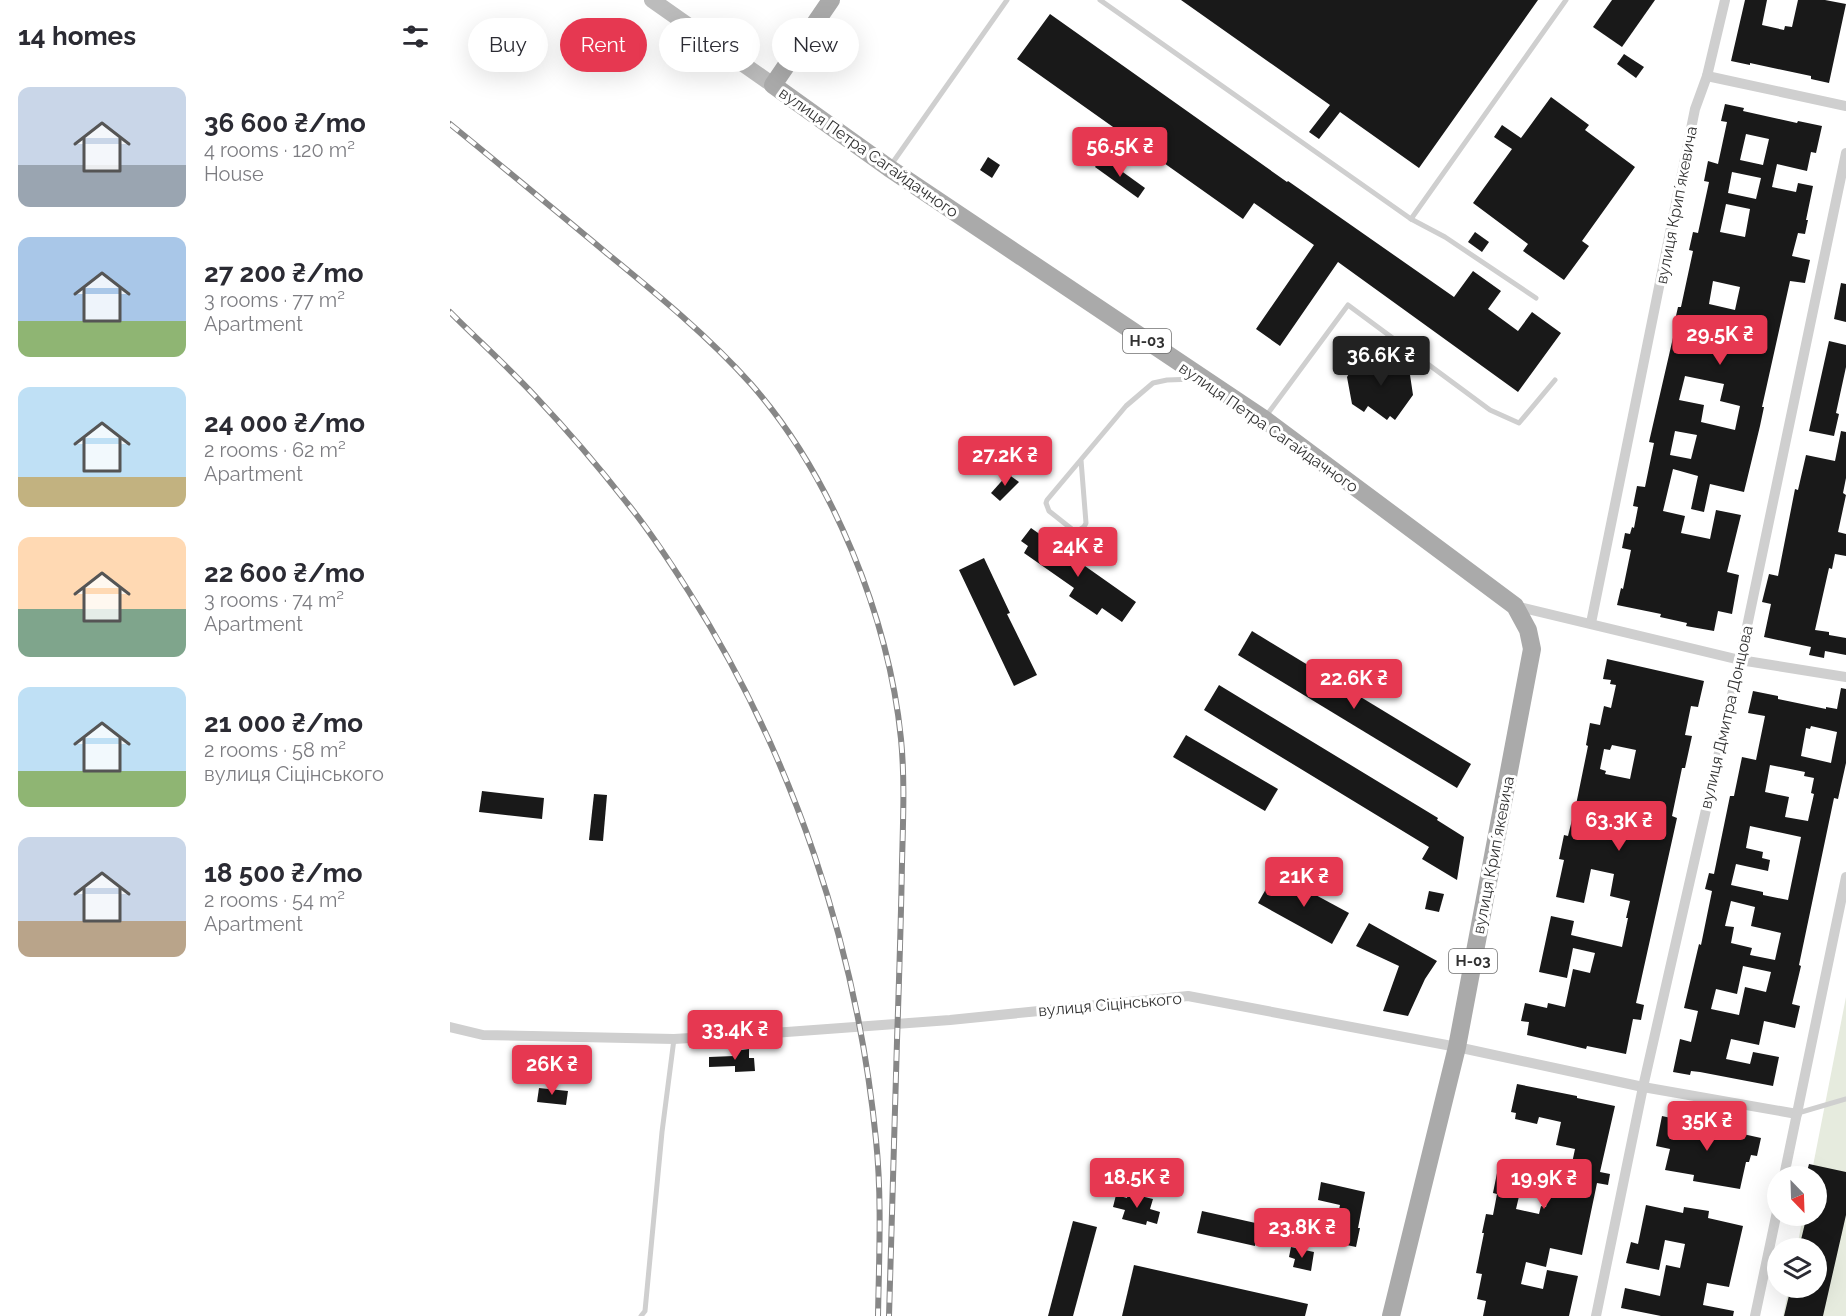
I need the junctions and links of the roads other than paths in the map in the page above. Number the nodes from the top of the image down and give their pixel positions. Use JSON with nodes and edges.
{"nodes":[{"id":1,"x":652,"y":0,"type":"edge"},
{"id":2,"x":831,"y":0,"type":"edge"},
{"id":3,"x":1007,"y":0,"type":"edge"},
{"id":4,"x":1100,"y":0,"type":"edge"},
{"id":5,"x":1566,"y":0,"type":"edge"},
{"id":6,"x":1725,"y":0,"type":"edge"},
{"id":7,"x":1707,"y":76,"type":"junction"},
{"id":8,"x":773,"y":85,"type":"junction"},
{"id":9,"x":1846,"y":106,"type":"edge"},
{"id":10,"x":1846,"y":153,"type":"edge"},
{"id":11,"x":889,"y":168,"type":"junction"},
{"id":12,"x":1410,"y":219,"type":"junction"},
{"id":13,"x":1536,"y":298,"type":"dead end"},
{"id":14,"x":1203,"y":378,"type":"junction"},
{"id":15,"x":1555,"y":380,"type":"dead end"},
{"id":16,"x":1264,"y":419,"type":"junction"},
{"id":17,"x":1081,"y":460,"type":"junction"},
{"id":18,"x":1515,"y":606,"type":"junction"},
{"id":19,"x":1591,"y":623,"type":"junction"},
{"id":20,"x":1740,"y":660,"type":"junction"},
{"id":21,"x":1846,"y":677,"type":"edge"},
{"id":22,"x":1846,"y":877,"type":"edge"},
{"id":23,"x":450,"y":1027,"type":"edge"},
{"id":24,"x":674,"y":1039,"type":"junction"},
{"id":25,"x":1457,"y":1047,"type":"junction"},
{"id":26,"x":1643,"y":1087,"type":"junction"},
{"id":27,"x":1846,"y":1099,"type":"edge"},
{"id":28,"x":1797,"y":1114,"type":"junction"},
{"id":29,"x":1786,"y":1166,"type":"edge"},
{"id":30,"x":1774,"y":1226,"type":"edge"},
{"id":31,"x":641,"y":1316,"type":"edge"},
{"id":32,"x":1391,"y":1316,"type":"edge"},
{"id":33,"x":1596,"y":1316,"type":"edge"},
{"id":34,"x":1755,"y":1316,"type":"edge"}],
"edges":[{"from":1,"to":8,"type":"main road","name":"вулиця Петра Сагайдачного"},
{"from":2,"to":8,"type":"main road"},
{"from":3,"to":11,"type":"lane"},
{"from":4,"to":12,"type":"lane"},
{"from":5,"to":12,"type":"lane"},
{"from":6,"to":7,"type":"street","name":"вулиця Крипʼякевича"},
{"from":7,"to":9,"type":"street"},
{"from":7,"to":19,"type":"street","name":"вулиця Крипʼякевича"},
{"from":8,"to":11,"type":"main road","name":"вулиця Петра Сагайдачного","number":"Н-03"},
{"from":10,"to":20,"type":"street","name":"вулиця Дмитра Донцова"},
{"from":11,"to":14,"type":"main road","name":"вулиця Петра Сагайдачного","number":"Н-03"},
{"from":12,"to":13,"type":"lane"},
{"from":14,"to":16,"type":"main road","name":"вулиця Петра Сагайдачного","number":"Н-03"},
{"from":14,"to":17,"type":"lane"},
{"from":15,"to":16,"type":"lane"},
{"from":16,"to":18,"type":"main road","name":"вулиця Петра Сагайдачного","number":"Н-03"},
{"from":17,"to":17,"type":"lane"},
{"from":18,"to":19,"type":"street","name":"вулиця Петра Сагайдачного"},
{"from":18,"to":25,"type":"main road","name":"вулиця Крипʼякевича","number":"Н-03"},
{"from":19,"to":20,"type":"street","name":"вулиця Петра Сагайдачного"},
{"from":20,"to":21,"type":"street","name":"вулиця Петра Сагайдачного"},
{"from":20,"to":26,"type":"street","name":"вулиця Дмитра Донцова"},
{"from":22,"to":28,"type":"street"},
{"from":23,"to":24,"type":"street","name":"вулиця Сіцінського"},
{"from":24,"to":25,"type":"street","name":"вулиця Сіцінського"},
{"from":24,"to":31,"type":"lane"},
{"from":25,"to":26,"type":"street","name":"вулиця Сіцінського"},
{"from":25,"to":32,"type":"main road","name":"вулиця Крипʼякевича","number":"Н-03"},
{"from":26,"to":28,"type":"street","name":"вулиця Сіцінського"},
{"from":26,"to":33,"type":"street","name":"вулиця Дмитра Донцова"},
{"from":27,"to":28,"type":"lane"},
{"from":28,"to":29,"type":"street"},
{"from":30,"to":34,"type":"street"}]}
